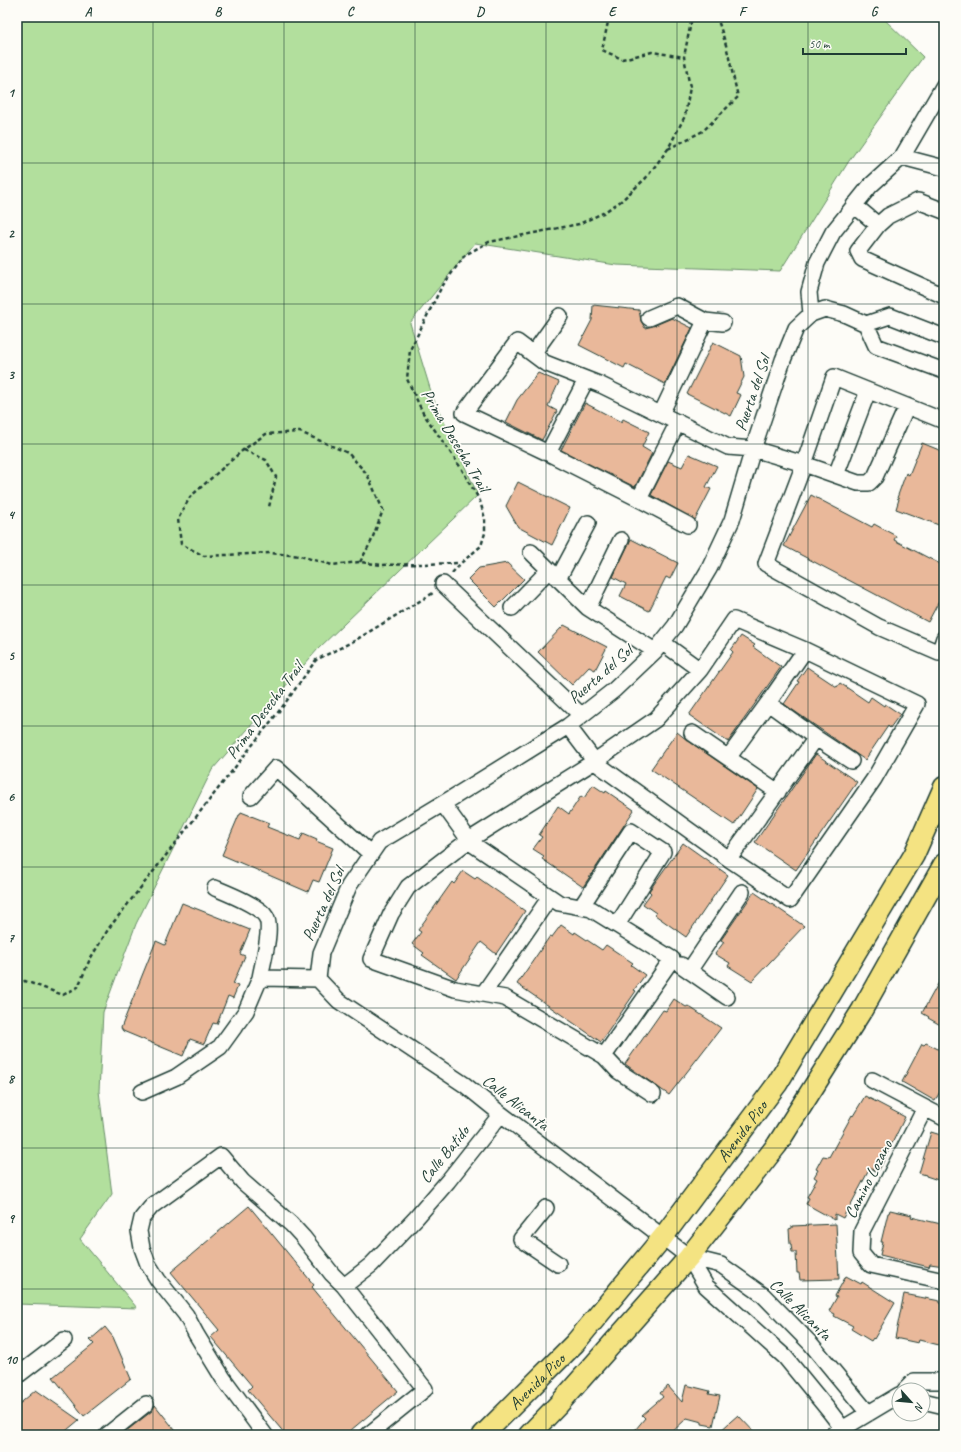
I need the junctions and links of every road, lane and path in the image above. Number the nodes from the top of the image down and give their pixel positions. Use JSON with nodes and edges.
{"nodes":[{"id":1,"x":605,"y":17,"type":"edge"},
{"id":2,"x":692,"y":17,"type":"edge"},
{"id":3,"x":717,"y":17,"type":"edge"},
{"id":4,"x":684,"y":57,"type":"junction"},
{"id":5,"x":944,"y":85,"type":"edge"},
{"id":6,"x":668,"y":149,"type":"junction"},
{"id":7,"x":902,"y":157,"type":"junction"},
{"id":8,"x":944,"y":168,"type":"edge"},
{"id":9,"x":854,"y":205,"type":"junction"},
{"id":10,"x":944,"y":211,"type":"edge"},
{"id":11,"x":878,"y":225,"type":"junction"},
{"id":12,"x":944,"y":296,"type":"edge"},
{"id":13,"x":811,"y":314,"type":"junction"},
{"id":14,"x":560,"y":316,"type":"dead end"},
{"id":15,"x":649,"y":318,"type":"dead end"},
{"id":16,"x":705,"y":321,"type":"junction"},
{"id":17,"x":723,"y":323,"type":"dead end"},
{"id":18,"x":866,"y":324,"type":"junction"},
{"id":19,"x":944,"y":337,"type":"edge"},
{"id":20,"x":533,"y":354,"type":"junction"},
{"id":21,"x":944,"y":371,"type":"edge"},
{"id":22,"x":586,"y":380,"type":"junction"},
{"id":23,"x":868,"y":391,"type":"junction"},
{"id":24,"x":907,"y":406,"type":"junction"},
{"id":25,"x":661,"y":414,"type":"junction"},
{"id":26,"x":944,"y":420,"type":"edge"},
{"id":27,"x":678,"y":422,"type":"junction"},
{"id":28,"x":753,"y":449,"type":"junction"},
{"id":29,"x":243,"y":450,"type":"junction"},
{"id":30,"x":548,"y":452,"type":"junction"},
{"id":31,"x":804,"y":464,"type":"junction"},
{"id":32,"x":836,"y":475,"type":"junction"},
{"id":33,"x":639,"y":499,"type":"junction"},
{"id":34,"x":269,"y":507,"type":"dead end"},
{"id":35,"x":588,"y":523,"type":"dead end"},
{"id":36,"x":688,"y":525,"type":"dead end"},
{"id":37,"x":621,"y":540,"type":"dead end"},
{"id":38,"x":531,"y":552,"type":"dead end"},
{"id":39,"x":360,"y":562,"type":"junction"},
{"id":40,"x":461,"y":562,"type":"junction"},
{"id":41,"x":554,"y":575,"type":"junction"},
{"id":42,"x":443,"y":584,"type":"junction"},
{"id":43,"x":512,"y":608,"type":"dead end"},
{"id":44,"x":588,"y":608,"type":"junction"},
{"id":45,"x":944,"y":638,"type":"edge"},
{"id":46,"x":659,"y":647,"type":"junction"},
{"id":47,"x":805,"y":650,"type":"junction"},
{"id":48,"x":700,"y":670,"type":"junction"},
{"id":49,"x":768,"y":703,"type":"junction"},
{"id":50,"x":581,"y":715,"type":"junction"},
{"id":51,"x":568,"y":726,"type":"junction"},
{"id":52,"x":692,"y":733,"type":"dead end"},
{"id":53,"x":816,"y":738,"type":"junction"},
{"id":54,"x":728,"y":758,"type":"junction"},
{"id":55,"x":595,"y":761,"type":"junction"},
{"id":56,"x":851,"y":761,"type":"dead end"},
{"id":57,"x":944,"y":787,"type":"edge"},
{"id":58,"x":778,"y":792,"type":"junction"},
{"id":59,"x":251,"y":796,"type":"dead end"},
{"id":60,"x":443,"y":804,"type":"junction"},
{"id":61,"x":469,"y":840,"type":"junction"},
{"id":62,"x":371,"y":854,"type":"junction"},
{"id":63,"x":729,"y":859,"type":"junction"},
{"id":64,"x":944,"y":864,"type":"edge"},
{"id":65,"x":215,"y":888,"type":"dead end"},
{"id":66,"x":742,"y":892,"type":"dead end"},
{"id":67,"x":550,"y":897,"type":"junction"},
{"id":68,"x":581,"y":907,"type":"junction"},
{"id":69,"x":617,"y":925,"type":"junction"},
{"id":70,"x":672,"y":959,"type":"junction"},
{"id":71,"x":689,"y":971,"type":"junction"},
{"id":72,"x":260,"y":978,"type":"junction"},
{"id":73,"x":318,"y":979,"type":"junction"},
{"id":74,"x":17,"y":984,"type":"edge"},
{"id":75,"x":483,"y":994,"type":"junction"},
{"id":76,"x":727,"y":997,"type":"dead end"},
{"id":77,"x":604,"y":1056,"type":"junction"},
{"id":78,"x":872,"y":1080,"type":"dead end"},
{"id":79,"x":142,"y":1092,"type":"dead end"},
{"id":80,"x":653,"y":1094,"type":"dead end"},
{"id":81,"x":925,"y":1108,"type":"junction"},
{"id":82,"x":500,"y":1114,"type":"junction"},
{"id":83,"x":944,"y":1118,"type":"edge"},
{"id":84,"x":546,"y":1208,"type":"dead end"},
{"id":85,"x":663,"y":1237,"type":"junction"},
{"id":86,"x":689,"y":1257,"type":"junction"},
{"id":87,"x":558,"y":1264,"type":"dead end"},
{"id":88,"x":944,"y":1281,"type":"edge"},
{"id":89,"x":344,"y":1286,"type":"junction"},
{"id":90,"x":64,"y":1340,"type":"dead end"},
{"id":91,"x":17,"y":1376,"type":"edge"},
{"id":92,"x":944,"y":1380,"type":"edge"},
{"id":93,"x":913,"y":1382,"type":"edge"},
{"id":94,"x":891,"y":1399,"type":"edge"},
{"id":95,"x":931,"y":1403,"type":"edge"},
{"id":96,"x":146,"y":1404,"type":"dead end"},
{"id":97,"x":944,"y":1406,"type":"edge"},
{"id":98,"x":868,"y":1413,"type":"junction"},
{"id":99,"x":837,"y":1432,"type":"edge"},
{"id":100,"x":107,"y":1435,"type":"edge"},
{"id":101,"x":264,"y":1435,"type":"edge"},
{"id":102,"x":368,"y":1435,"type":"edge"},
{"id":103,"x":483,"y":1435,"type":"edge"},
{"id":104,"x":529,"y":1435,"type":"edge"}],
"edges":[{"from":1,"to":4,"type":"path"},
{"from":2,"to":4,"type":"path","name":"Prima Desecha Trail"},
{"from":3,"to":6,"type":"path"},
{"from":4,"to":6,"type":"path","name":"Prima Desecha Trail"},
{"from":5,"to":7,"type":"street"},
{"from":6,"to":40,"type":"path","name":"Prima Desecha Trail"},
{"from":7,"to":8,"type":"street"},
{"from":7,"to":9,"type":"street"},
{"from":9,"to":11,"type":"street"},
{"from":9,"to":13,"type":"street"},
{"from":10,"to":11,"type":"street"},
{"from":11,"to":12,"type":"street"},
{"from":13,"to":18,"type":"street"},
{"from":13,"to":28,"type":"street","name":"Puerta del Sol"},
{"from":14,"to":20,"type":"street"},
{"from":15,"to":16,"type":"street"},
{"from":16,"to":17,"type":"street"},
{"from":16,"to":25,"type":"street"},
{"from":18,"to":19,"type":"street"},
{"from":18,"to":21,"type":"street"},
{"from":20,"to":22,"type":"street"},
{"from":20,"to":30,"type":"street"},
{"from":22,"to":25,"type":"street"},
{"from":22,"to":30,"type":"street"},
{"from":23,"to":24,"type":"street"},
{"from":23,"to":31,"type":"street"},
{"from":23,"to":32,"type":"street"},
{"from":24,"to":26,"type":"street"},
{"from":24,"to":32,"type":"street"},
{"from":25,"to":27,"type":"street"},
{"from":27,"to":28,"type":"street"},
{"from":27,"to":33,"type":"street"},
{"from":28,"to":31,"type":"street"},
{"from":28,"to":46,"type":"street","name":"Puerta del Sol"},
{"from":29,"to":34,"type":"path"},
{"from":29,"to":39,"type":"path"},
{"from":29,"to":39,"type":"path"},
{"from":30,"to":33,"type":"street"},
{"from":31,"to":32,"type":"street"},
{"from":31,"to":45,"type":"street"},
{"from":33,"to":36,"type":"street"},
{"from":35,"to":41,"type":"street"},
{"from":37,"to":44,"type":"street"},
{"from":38,"to":41,"type":"street"},
{"from":39,"to":40,"type":"path"},
{"from":40,"to":42,"type":"path","name":"Prima Desecha Trail"},
{"from":41,"to":43,"type":"street"},
{"from":41,"to":44,"type":"street"},
{"from":42,"to":50,"type":"street"},
{"from":42,"to":74,"type":"path","name":"Prima Desecha Trail"},
{"from":44,"to":46,"type":"street"},
{"from":46,"to":48,"type":"street"},
{"from":46,"to":50,"type":"street","name":"Puerta del Sol"},
{"from":47,"to":48,"type":"street"},
{"from":47,"to":49,"type":"street"},
{"from":47,"to":63,"type":"street"},
{"from":48,"to":55,"type":"street"},
{"from":49,"to":53,"type":"street"},
{"from":49,"to":54,"type":"street"},
{"from":50,"to":51,"type":"street","name":"Puerta del Sol"},
{"from":51,"to":55,"type":"street"},
{"from":51,"to":60,"type":"street","name":"Puerta del Sol"},
{"from":52,"to":54,"type":"street"},
{"from":53,"to":56,"type":"street"},
{"from":53,"to":58,"type":"street"},
{"from":54,"to":58,"type":"street"},
{"from":55,"to":61,"type":"street"},
{"from":55,"to":63,"type":"street"},
{"from":57,"to":85,"type":"main road","name":"Avenida Pico"},
{"from":58,"to":63,"type":"street"},
{"from":59,"to":62,"type":"street"},
{"from":60,"to":61,"type":"street"},
{"from":60,"to":62,"type":"street","name":"Puerta del Sol"},
{"from":61,"to":67,"type":"street"},
{"from":61,"to":75,"type":"street"},
{"from":62,"to":73,"type":"street","name":"Puerta del Sol"},
{"from":64,"to":86,"type":"main road","name":"Avenida Pico"},
{"from":65,"to":72,"type":"street"},
{"from":66,"to":71,"type":"street"},
{"from":67,"to":68,"type":"street"},
{"from":67,"to":75,"type":"street"},
{"from":68,"to":69,"type":"street"},
{"from":68,"to":69,"type":"street"},
{"from":69,"to":70,"type":"street"},
{"from":70,"to":71,"type":"street"},
{"from":70,"to":77,"type":"street"},
{"from":71,"to":76,"type":"street"},
{"from":72,"to":73,"type":"street"},
{"from":72,"to":79,"type":"street"},
{"from":73,"to":82,"type":"street","name":"Calle Alicanta"},
{"from":75,"to":77,"type":"street"},
{"from":77,"to":80,"type":"street"},
{"from":78,"to":81,"type":"street"},
{"from":81,"to":83,"type":"street"},
{"from":81,"to":88,"type":"street","name":"Camino Lozano"},
{"from":82,"to":85,"type":"street","name":"Calle Alicanta"},
{"from":82,"to":89,"type":"street","name":"Calle Batido"},
{"from":84,"to":87,"type":"street"},
{"from":85,"to":86,"type":"street","name":"Calle Alicanta"},
{"from":85,"to":103,"type":"main road","name":"Avenida Pico"},
{"from":86,"to":98,"type":"street","name":"Calle Alicanta"},
{"from":86,"to":99,"type":"street","name":"Calle Alicanta"},
{"from":86,"to":104,"type":"main road","name":"Avenida Pico"},
{"from":89,"to":101,"type":"street"},
{"from":89,"to":102,"type":"street"},
{"from":90,"to":91,"type":"street"},
{"from":92,"to":93,"type":"street"},
{"from":94,"to":98,"type":"street"},
{"from":95,"to":97,"type":"street"},
{"from":96,"to":100,"type":"street"},
{"from":98,"to":99,"type":"street"}]}
